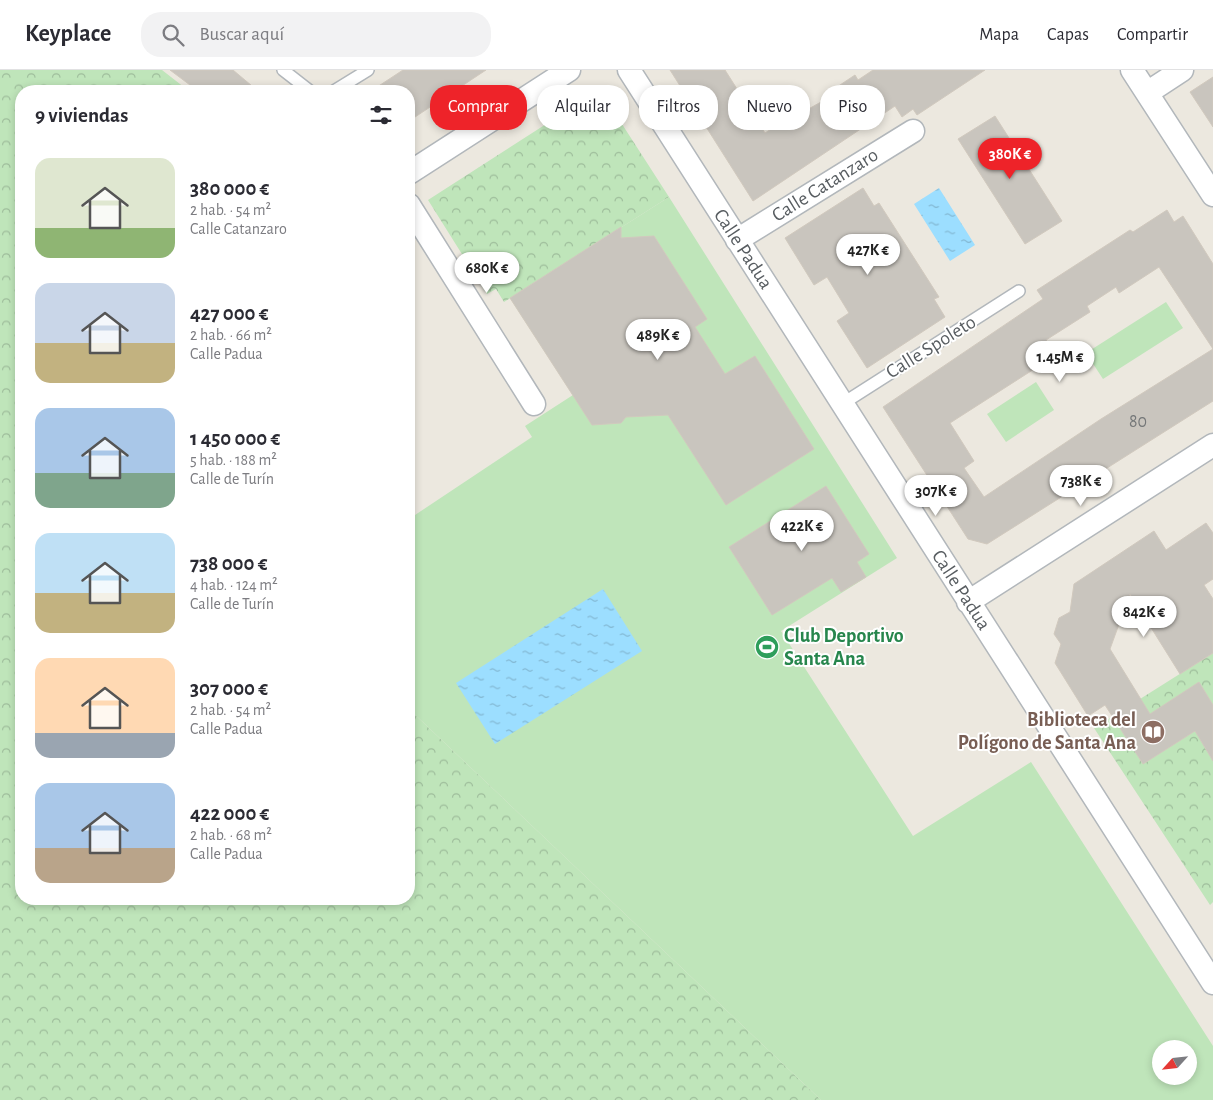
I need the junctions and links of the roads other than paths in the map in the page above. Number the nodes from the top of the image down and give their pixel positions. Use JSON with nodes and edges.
{"nodes":[{"id":1,"x":283,"y":70,"type":"edge"},
{"id":2,"x":368,"y":70,"type":"edge"},
{"id":3,"x":570,"y":70,"type":"edge"},
{"id":4,"x":628,"y":70,"type":"edge"},
{"id":5,"x":1132,"y":70,"type":"edge"},
{"id":6,"x":1182,"y":70,"type":"edge"},
{"id":7,"x":302,"y":85,"type":"edge"},
{"id":8,"x":344,"y":85,"type":"edge"},
{"id":9,"x":1147,"y":93,"type":"junction"},
{"id":10,"x":913,"y":131,"type":"dead end"},
{"id":11,"x":415,"y":169,"type":"edge"},
{"id":12,"x":1213,"y":195,"type":"edge"},
{"id":13,"x":415,"y":215,"type":"edge"},
{"id":14,"x":737,"y":240,"type":"junction"},
{"id":15,"x":1019,"y":291,"type":"dead end"},
{"id":16,"x":534,"y":404,"type":"dead end"},
{"id":17,"x":842,"y":404,"type":"junction"},
{"id":18,"x":1213,"y":445,"type":"edge"},
{"id":19,"x":968,"y":602,"type":"junction"},
{"id":20,"x":1213,"y":983,"type":"edge"}],
"edges":[{"from":1,"to":7,"type":"lane"},
{"from":2,"to":8,"type":"lane"},
{"from":3,"to":11,"type":"street"},
{"from":4,"to":14,"type":"street","name":"Calle Padua"},
{"from":5,"to":9,"type":"street"},
{"from":6,"to":9,"type":"street"},
{"from":9,"to":12,"type":"street"},
{"from":10,"to":14,"type":"street","name":"Calle Catanzaro"},
{"from":13,"to":16,"type":"street"},
{"from":14,"to":17,"type":"street","name":"Calle Padua"},
{"from":15,"to":17,"type":"lane","name":"Calle Spoleto"},
{"from":17,"to":19,"type":"street","name":"Calle Padua"},
{"from":18,"to":19,"type":"street"},
{"from":19,"to":20,"type":"street","name":"Calle Padua"}]}
